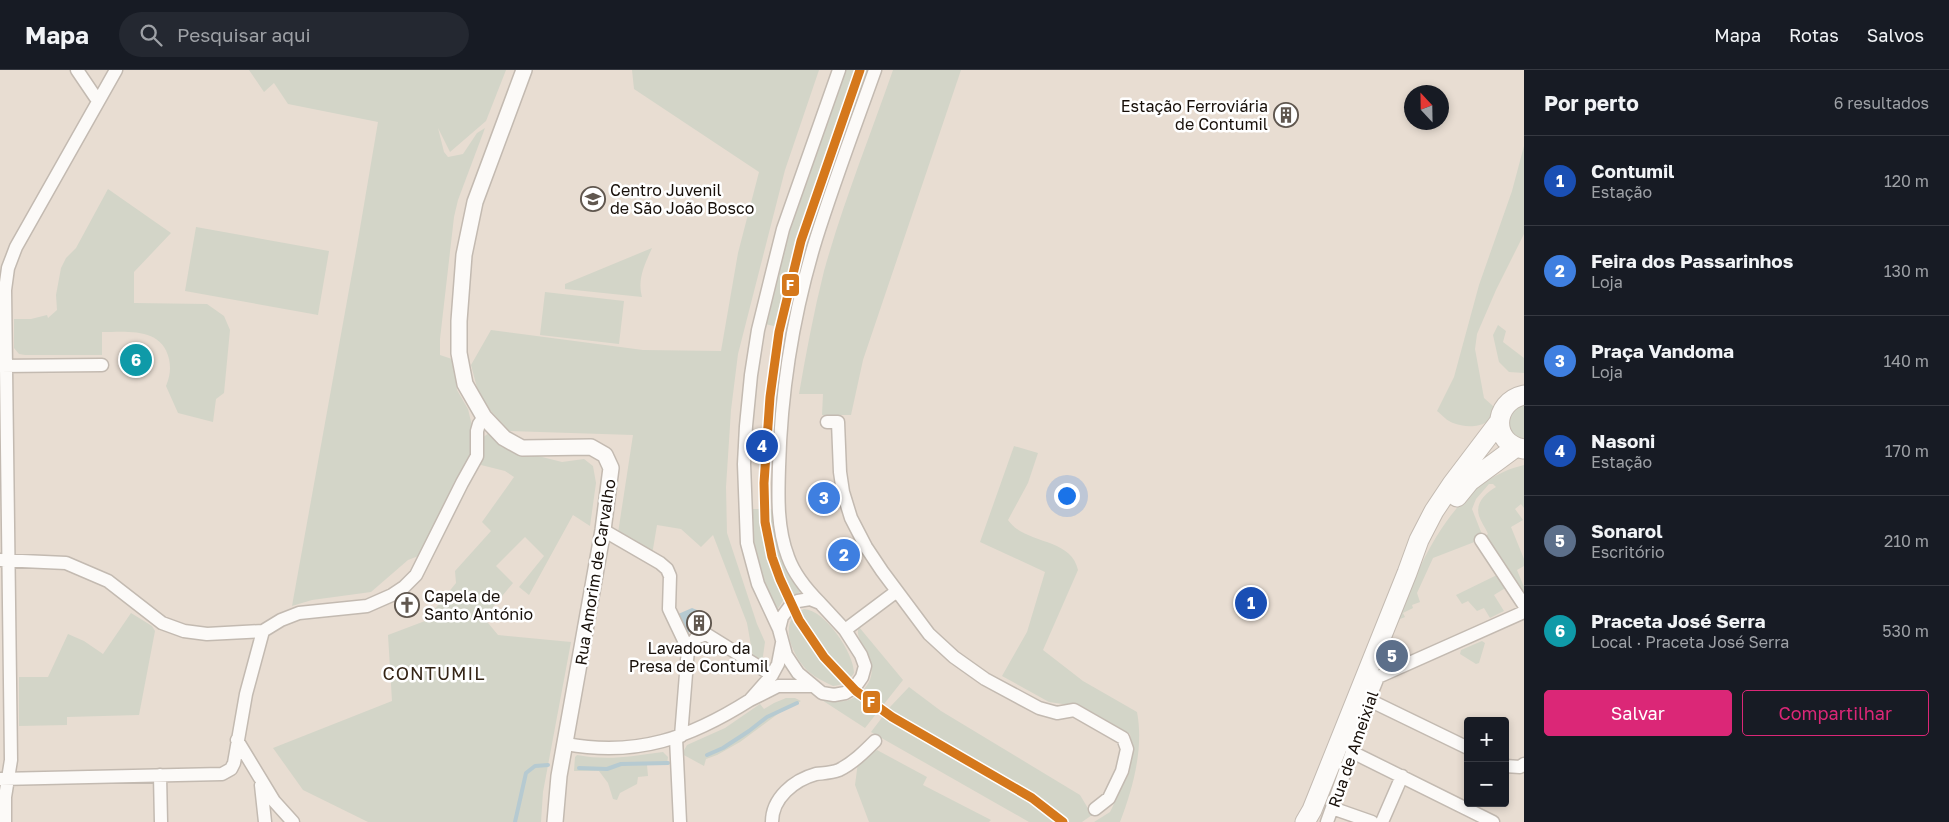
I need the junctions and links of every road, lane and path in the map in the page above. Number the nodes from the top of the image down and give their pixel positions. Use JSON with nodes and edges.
{"nodes":[{"id":1,"x":77,"y":70,"type":"edge"},
{"id":2,"x":116,"y":70,"type":"edge"},
{"id":3,"x":524,"y":70,"type":"edge"},
{"id":4,"x":839,"y":70,"type":"edge"},
{"id":5,"x":875,"y":70,"type":"edge"},
{"id":6,"x":98,"y":101,"type":"junction"},
{"id":7,"x":102,"y":365,"type":"dead end"},
{"id":8,"x":3,"y":366,"type":"edge"},
{"id":9,"x":1522,"y":394,"type":"edge"},
{"id":10,"x":484,"y":417,"type":"junction"},
{"id":11,"x":827,"y":422,"type":"dead end"},
{"id":12,"x":1499,"y":422,"type":"junction"},
{"id":13,"x":1520,"y":448,"type":"edge"},
{"id":14,"x":603,"y":530,"type":"junction"},
{"id":15,"x":1481,"y":540,"type":"dead end"},
{"id":16,"x":4,"y":560,"type":"edge"},
{"id":17,"x":1407,"y":573,"type":"junction"},
{"id":18,"x":897,"y":591,"type":"junction"},
{"id":19,"x":820,"y":603,"type":"junction"},
{"id":20,"x":1524,"y":605,"type":"edge"},
{"id":21,"x":1524,"y":612,"type":"edge"},
{"id":22,"x":779,"y":628,"type":"junction"},
{"id":23,"x":844,"y":630,"type":"junction"},
{"id":24,"x":263,"y":631,"type":"junction"},
{"id":25,"x":782,"y":643,"type":"junction"},
{"id":26,"x":688,"y":649,"type":"junction"},
{"id":27,"x":772,"y":675,"type":"junction"},
{"id":28,"x":812,"y":686,"type":"junction"},
{"id":29,"x":750,"y":700,"type":"junction"},
{"id":30,"x":1368,"y":700,"type":"junction"},
{"id":31,"x":679,"y":737,"type":"junction"},
{"id":32,"x":238,"y":740,"type":"junction"},
{"id":33,"x":875,"y":741,"type":"dead end"},
{"id":34,"x":566,"y":744,"type":"junction"},
{"id":35,"x":1464,"y":746,"type":"edge"},
{"id":36,"x":1352,"y":752,"type":"junction"},
{"id":37,"x":1524,"y":764,"type":"edge"},
{"id":38,"x":1509,"y":766,"type":"edge"},
{"id":39,"x":160,"y":775,"type":"junction"},
{"id":40,"x":1402,"y":776,"type":"junction"},
{"id":41,"x":4,"y":779,"type":"edge"},
{"id":42,"x":261,"y":782,"type":"junction"},
{"id":43,"x":1332,"y":808,"type":"junction"},
{"id":44,"x":1095,"y":809,"type":"dead end"},
{"id":45,"x":6,"y":822,"type":"edge"},
{"id":46,"x":161,"y":822,"type":"edge"},
{"id":47,"x":265,"y":822,"type":"edge"},
{"id":48,"x":293,"y":822,"type":"edge"},
{"id":49,"x":555,"y":822,"type":"edge"},
{"id":50,"x":680,"y":822,"type":"edge"},
{"id":51,"x":772,"y":822,"type":"edge"},
{"id":52,"x":1305,"y":822,"type":"edge"},
{"id":53,"x":1327,"y":822,"type":"edge"},
{"id":54,"x":1372,"y":822,"type":"edge"},
{"id":55,"x":1382,"y":822,"type":"edge"},
{"id":56,"x":1491,"y":822,"type":"edge"}],
"edges":[{"from":1,"to":6,"type":"street"},
{"from":2,"to":6,"type":"street"},
{"from":3,"to":10,"type":"street","name":"Rua Amorim de Carvalho"},
{"from":4,"to":22,"type":"street"},
{"from":5,"to":19,"type":"street"},
{"from":6,"to":8,"type":"street"},
{"from":7,"to":8,"type":"street"},
{"from":8,"to":16,"type":"street"},
{"from":9,"to":12,"type":"main road"},
{"from":10,"to":14,"type":"street","name":"Rua Amorim de Carvalho"},
{"from":10,"to":24,"type":"street"},
{"from":11,"to":18,"type":"street"},
{"from":12,"to":13,"type":"main road"},
{"from":12,"to":17,"type":"main road"},
{"from":13,"to":17,"type":"main road"},
{"from":14,"to":26,"type":"street"},
{"from":14,"to":34,"type":"street","name":"Rua Amorim de Carvalho"},
{"from":15,"to":20,"type":"street"},
{"from":16,"to":24,"type":"street"},
{"from":16,"to":41,"type":"street"},
{"from":17,"to":52,"type":"main road"},
{"from":18,"to":23,"type":"street"},
{"from":18,"to":44,"type":"street"},
{"from":19,"to":22,"type":"street"},
{"from":19,"to":23,"type":"street"},
{"from":21,"to":30,"type":"street","name":"Rua de Ameixial"},
{"from":22,"to":25,"type":"street"},
{"from":23,"to":28,"type":"street"},
{"from":24,"to":32,"type":"street"},
{"from":25,"to":27,"type":"street"},
{"from":25,"to":28,"type":"street"},
{"from":26,"to":27,"type":"street"},
{"from":26,"to":31,"type":"street"},
{"from":27,"to":29,"type":"street"},
{"from":28,"to":29,"type":"street"},
{"from":29,"to":31,"type":"street"},
{"from":30,"to":35,"type":"street"},
{"from":30,"to":36,"type":"street","name":"Rua de Ameixial"},
{"from":31,"to":34,"type":"street"},
{"from":31,"to":50,"type":"street"},
{"from":32,"to":39,"type":"street"},
{"from":32,"to":42,"type":"street"},
{"from":33,"to":51,"type":"street"},
{"from":34,"to":49,"type":"street","name":"Rua Amorim de Carvalho"},
{"from":36,"to":40,"type":"street"},
{"from":36,"to":43,"type":"street","name":"Rua de Ameixial"},
{"from":37,"to":38,"type":"street"},
{"from":39,"to":41,"type":"street"},
{"from":39,"to":46,"type":"street"},
{"from":40,"to":55,"type":"street"},
{"from":40,"to":56,"type":"street"},
{"from":41,"to":45,"type":"street"},
{"from":42,"to":47,"type":"street"},
{"from":42,"to":48,"type":"street"},
{"from":43,"to":53,"type":"street","name":"Rua de Ameixial"},
{"from":43,"to":54,"type":"street"}]}
